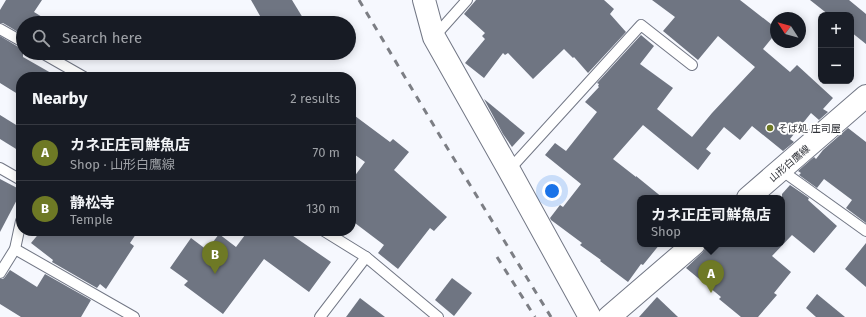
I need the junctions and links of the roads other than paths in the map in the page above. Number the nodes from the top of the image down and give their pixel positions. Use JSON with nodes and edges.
{"nodes":[{"id":1,"x":424,"y":0,"type":"edge"},
{"id":2,"x":467,"y":0,"type":"edge"},
{"id":3,"x":0,"y":29,"type":"edge"},
{"id":4,"x":434,"y":37,"type":"junction"},
{"id":5,"x":16,"y":38,"type":"edge"},
{"id":6,"x":54,"y":60,"type":"edge"},
{"id":7,"x":692,"y":65,"type":"dead end"},
{"id":8,"x":75,"y":72,"type":"edge"},
{"id":9,"x":866,"y":96,"type":"edge"},
{"id":10,"x":0,"y":168,"type":"edge"},
{"id":11,"x":509,"y":170,"type":"junction"},
{"id":12,"x":781,"y":170,"type":"junction"},
{"id":13,"x":16,"y":177,"type":"edge"},
{"id":14,"x":752,"y":195,"type":"edge"},
{"id":15,"x":866,"y":231,"type":"edge"},
{"id":16,"x":18,"y":236,"type":"edge"},
{"id":17,"x":332,"y":236,"type":"edge"},
{"id":18,"x":691,"y":247,"type":"edge"},
{"id":19,"x":15,"y":249,"type":"junction"},
{"id":20,"x":366,"y":257,"type":"junction"},
{"id":21,"x":0,"y":273,"type":"edge"},
{"id":22,"x":134,"y":317,"type":"edge"},
{"id":23,"x":320,"y":317,"type":"edge"},
{"id":24,"x":438,"y":317,"type":"edge"},
{"id":25,"x":590,"y":317,"type":"edge"},
{"id":26,"x":609,"y":317,"type":"edge"}],
"edges":[{"from":1,"to":4,"type":"street"},
{"from":2,"to":4,"type":"lane"},
{"from":3,"to":5,"type":"lane"},
{"from":4,"to":11,"type":"street"},
{"from":6,"to":8,"type":"lane"},
{"from":7,"to":11,"type":"lane"},
{"from":9,"to":12,"type":"street","name":"山形白鷹線"},
{"from":10,"to":13,"type":"lane"},
{"from":11,"to":25,"type":"street"},
{"from":12,"to":14,"type":"street","name":"山形白鷹線"},
{"from":12,"to":15,"type":"lane"},
{"from":16,"to":19,"type":"lane"},
{"from":17,"to":20,"type":"lane"},
{"from":18,"to":26,"type":"street"},
{"from":19,"to":21,"type":"lane"},
{"from":19,"to":22,"type":"lane"},
{"from":20,"to":23,"type":"lane"},
{"from":20,"to":24,"type":"lane"}]}
